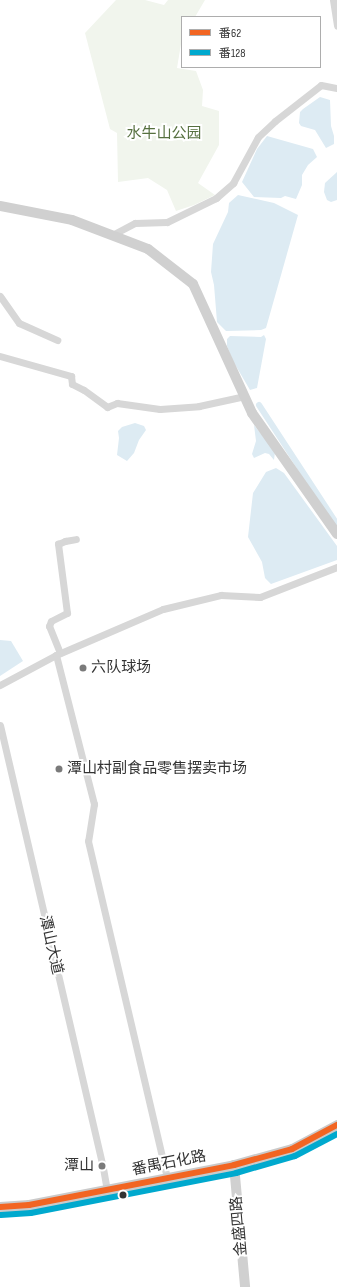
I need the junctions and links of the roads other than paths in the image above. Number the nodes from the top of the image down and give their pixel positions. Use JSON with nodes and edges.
{"nodes":[{"id":1,"x":333,"y":0,"type":"edge"},
{"id":2,"x":337,"y":26,"type":"edge"},
{"id":3,"x":337,"y":88,"type":"edge"},
{"id":4,"x":0,"y":206,"type":"edge"},
{"id":5,"x":112,"y":235,"type":"junction"},
{"id":6,"x":0,"y":296,"type":"edge"},
{"id":7,"x":57,"y":340,"type":"dead end"},
{"id":8,"x":0,"y":356,"type":"edge"},
{"id":9,"x":245,"y":396,"type":"junction"},
{"id":10,"x":337,"y":534,"type":"edge"},
{"id":11,"x":76,"y":539,"type":"dead end"},
{"id":12,"x":337,"y":567,"type":"edge"},
{"id":13,"x":58,"y":654,"type":"junction"},
{"id":14,"x":0,"y":685,"type":"edge"},
{"id":15,"x":0,"y":725,"type":"edge"},
{"id":16,"x":337,"y":1125,"type":"edge"},
{"id":17,"x":234,"y":1165,"type":"junction"},
{"id":18,"x":167,"y":1179,"type":"junction"},
{"id":19,"x":107,"y":1190,"type":"junction"},
{"id":20,"x":0,"y":1207,"type":"edge"},
{"id":21,"x":245,"y":1287,"type":"edge"}],
"edges":[{"from":1,"to":2,"type":"street"},
{"from":3,"to":5,"type":"street"},
{"from":4,"to":5,"type":"street"},
{"from":5,"to":9,"type":"street"},
{"from":6,"to":7,"type":"street"},
{"from":8,"to":9,"type":"street"},
{"from":9,"to":10,"type":"street"},
{"from":11,"to":13,"type":"street"},
{"from":12,"to":13,"type":"street"},
{"from":13,"to":14,"type":"street"},
{"from":13,"to":18,"type":"street"},
{"from":15,"to":19,"type":"street","name":"潭山大道"},
{"from":16,"to":17,"type":"main road","name":"番禺石化路"},
{"from":17,"to":18,"type":"main road","name":"番禺石化路"},
{"from":17,"to":21,"type":"street","name":"金盛四路"},
{"from":18,"to":19,"type":"main road","name":"番禺石化路"},
{"from":19,"to":20,"type":"main road","name":"番禺石化路"}]}
